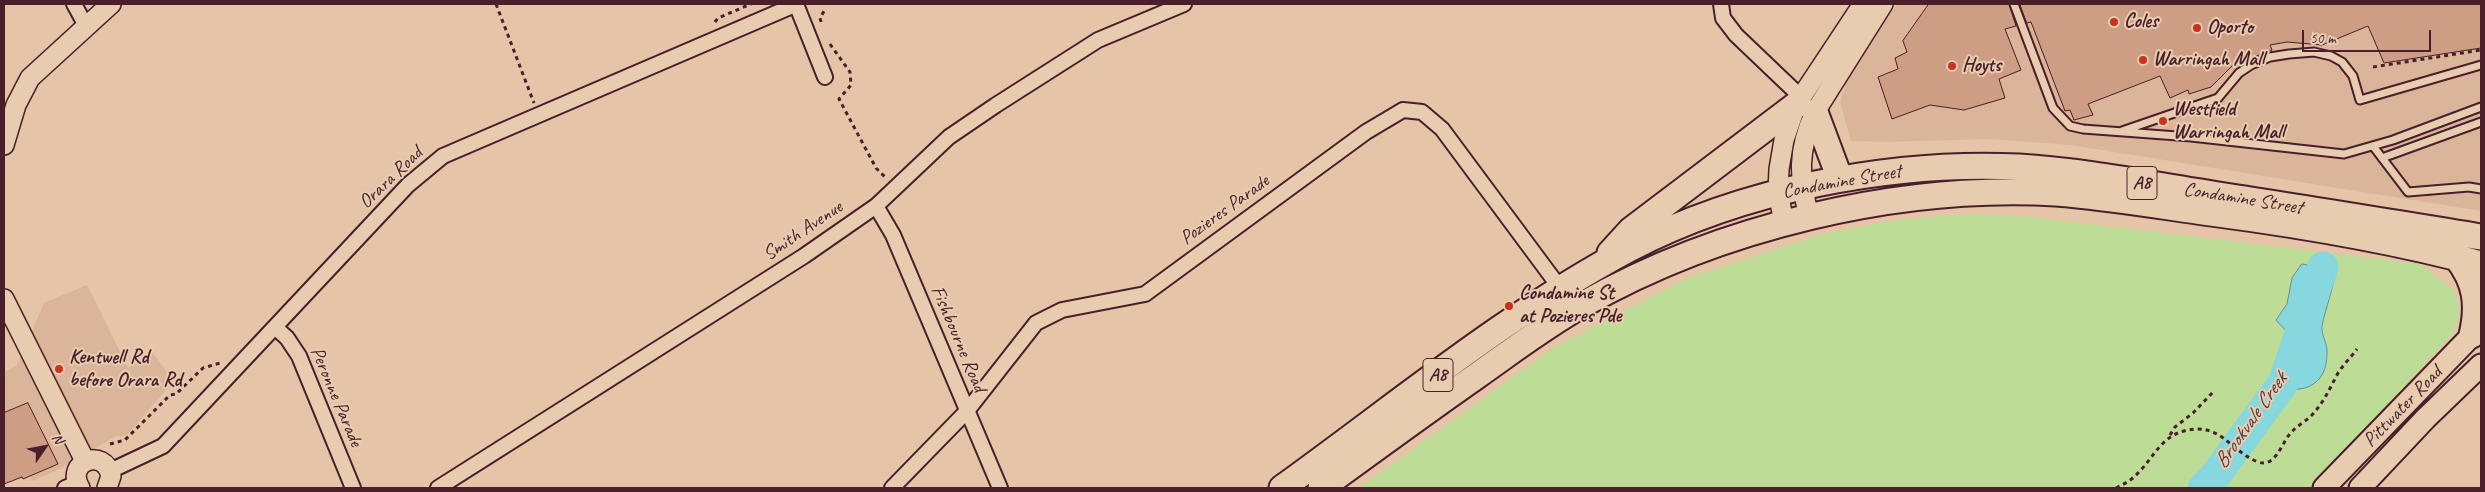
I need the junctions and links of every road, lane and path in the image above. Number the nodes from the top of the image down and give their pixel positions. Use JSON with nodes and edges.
{"nodes":[{"id":1,"x":74,"y":4,"type":"edge"},
{"id":2,"x":110,"y":4,"type":"edge"},
{"id":3,"x":496,"y":4,"type":"edge"},
{"id":4,"x":797,"y":4,"type":"edge"},
{"id":5,"x":1184,"y":4,"type":"edge"},
{"id":6,"x":1720,"y":4,"type":"edge"},
{"id":7,"x":1863,"y":4,"type":"edge"},
{"id":8,"x":1883,"y":4,"type":"edge"},
{"id":9,"x":2014,"y":4,"type":"edge"},
{"id":10,"x":824,"y":11,"type":"dead end"},
{"id":11,"x":821,"y":25,"type":"dead end"},
{"id":12,"x":86,"y":26,"type":"junction"},
{"id":13,"x":829,"y":43,"type":"dead end"},
{"id":14,"x":2481,"y":50,"type":"edge"},
{"id":15,"x":2481,"y":66,"type":"edge"},
{"id":16,"x":2373,"y":67,"type":"dead end"},
{"id":17,"x":825,"y":77,"type":"dead end"},
{"id":18,"x":534,"y":103,"type":"dead end"},
{"id":19,"x":1804,"y":105,"type":"junction"},
{"id":20,"x":2481,"y":107,"type":"edge"},
{"id":21,"x":2481,"y":122,"type":"edge"},
{"id":22,"x":2120,"y":132,"type":"junction"},
{"id":23,"x":4,"y":145,"type":"edge"},
{"id":24,"x":2373,"y":146,"type":"junction"},
{"id":25,"x":2382,"y":158,"type":"junction"},
{"id":26,"x":1840,"y":179,"type":"junction"},
{"id":27,"x":895,"y":187,"type":"junction"},
{"id":28,"x":2481,"y":189,"type":"edge"},
{"id":29,"x":1790,"y":190,"type":"junction"},
{"id":30,"x":876,"y":206,"type":"junction"},
{"id":31,"x":1809,"y":217,"type":"junction"},
{"id":32,"x":1784,"y":222,"type":"junction"},
{"id":33,"x":2481,"y":237,"type":"edge"},
{"id":34,"x":2457,"y":258,"type":"junction"},
{"id":35,"x":2481,"y":264,"type":"edge"},
{"id":36,"x":1596,"y":267,"type":"junction"},
{"id":37,"x":1560,"y":288,"type":"junction"},
{"id":38,"x":4,"y":299,"type":"edge"},
{"id":39,"x":275,"y":327,"type":"junction"},
{"id":40,"x":2477,"y":330,"type":"edge"},
{"id":41,"x":2357,"y":349,"type":"dead end"},
{"id":42,"x":2481,"y":366,"type":"edge"},
{"id":43,"x":2215,"y":390,"type":"dead end"},
{"id":44,"x":967,"y":411,"type":"junction"},
{"id":45,"x":2170,"y":435,"type":"junction"},
{"id":46,"x":2357,"y":454,"type":"junction"},
{"id":47,"x":86,"y":461,"type":"junction"},
{"id":48,"x":108,"y":480,"type":"edge"},
{"id":49,"x":2368,"y":485,"type":"edge"},
{"id":50,"x":74,"y":487,"type":"edge"},
{"id":51,"x":353,"y":488,"type":"edge"},
{"id":52,"x":438,"y":488,"type":"edge"},
{"id":53,"x":892,"y":488,"type":"edge"},
{"id":54,"x":1000,"y":488,"type":"edge"},
{"id":55,"x":1282,"y":488,"type":"edge"},
{"id":56,"x":1321,"y":488,"type":"edge"},
{"id":57,"x":2116,"y":488,"type":"edge"},
{"id":58,"x":2324,"y":488,"type":"edge"}],
"edges":[{"from":1,"to":12,"type":"street"},
{"from":2,"to":12,"type":"main road"},
{"from":3,"to":18,"type":"path"},
{"from":4,"to":17,"type":"street"},
{"from":4,"to":39,"type":"street","name":"Orara Road"},
{"from":5,"to":27,"type":"street","name":"Smith Avenue"},
{"from":6,"to":19,"type":"street"},
{"from":7,"to":19,"type":"main road"},
{"from":8,"to":19,"type":"main road"},
{"from":9,"to":22,"type":"lane"},
{"from":10,"to":11,"type":"path"},
{"from":12,"to":23,"type":"main road"},
{"from":13,"to":27,"type":"path"},
{"from":14,"to":16,"type":"path"},
{"from":15,"to":22,"type":"lane"},
{"from":19,"to":26,"type":"highway"},
{"from":19,"to":29,"type":"main road"},
{"from":19,"to":36,"type":"highway"},
{"from":20,"to":24,"type":"lane"},
{"from":21,"to":25,"type":"lane"},
{"from":22,"to":24,"type":"lane"},
{"from":24,"to":25,"type":"lane"},
{"from":25,"to":28,"type":"lane"},
{"from":26,"to":29,"type":"highway","name":"Condamine Street","number":"A8"},
{"from":26,"to":33,"type":"highway","name":"Condamine Street","number":"A8"},
{"from":27,"to":30,"type":"street","name":"Smith Avenue"},
{"from":29,"to":31,"type":"main road"},
{"from":29,"to":32,"type":"main road"},
{"from":29,"to":36,"type":"highway","name":"Condamine Street","number":"A8"},
{"from":30,"to":44,"type":"street","name":"Fishbourne Road"},
{"from":30,"to":52,"type":"street","name":"Smith Avenue"},
{"from":31,"to":32,"type":"highway","name":"Condamine Street","number":"A8"},
{"from":31,"to":34,"type":"highway","name":"Condamine Street","number":"A8"},
{"from":32,"to":56,"type":"highway","name":"Condamine Street","number":"A8"},
{"from":34,"to":35,"type":"highway","name":"Condamine Street","number":"A8"},
{"from":34,"to":40,"type":"highway"},
{"from":36,"to":37,"type":"highway","name":"Condamine Street","number":"A8"},
{"from":37,"to":44,"type":"street","name":"Pozieres Parade"},
{"from":37,"to":55,"type":"highway","name":"Condamine Street","number":"A8"},
{"from":38,"to":47,"type":"main road"},
{"from":39,"to":48,"type":"street","name":"Orara Road"},
{"from":39,"to":51,"type":"street","name":"Peronne Parade"},
{"from":40,"to":46,"type":"main road","name":"Pittwater Road"},
{"from":41,"to":45,"type":"path"},
{"from":42,"to":49,"type":"main road","name":"Pittwater Road"},
{"from":43,"to":45,"type":"path"},
{"from":44,"to":53,"type":"street","name":"Pozieres Parade"},
{"from":44,"to":54,"type":"street","name":"Fishbourne Road"},
{"from":45,"to":57,"type":"path"},
{"from":46,"to":49,"type":"street"},
{"from":46,"to":58,"type":"main road","name":"Pittwater Road"},
{"from":47,"to":48,"type":"main road"},
{"from":47,"to":50,"type":"main road"}]}
